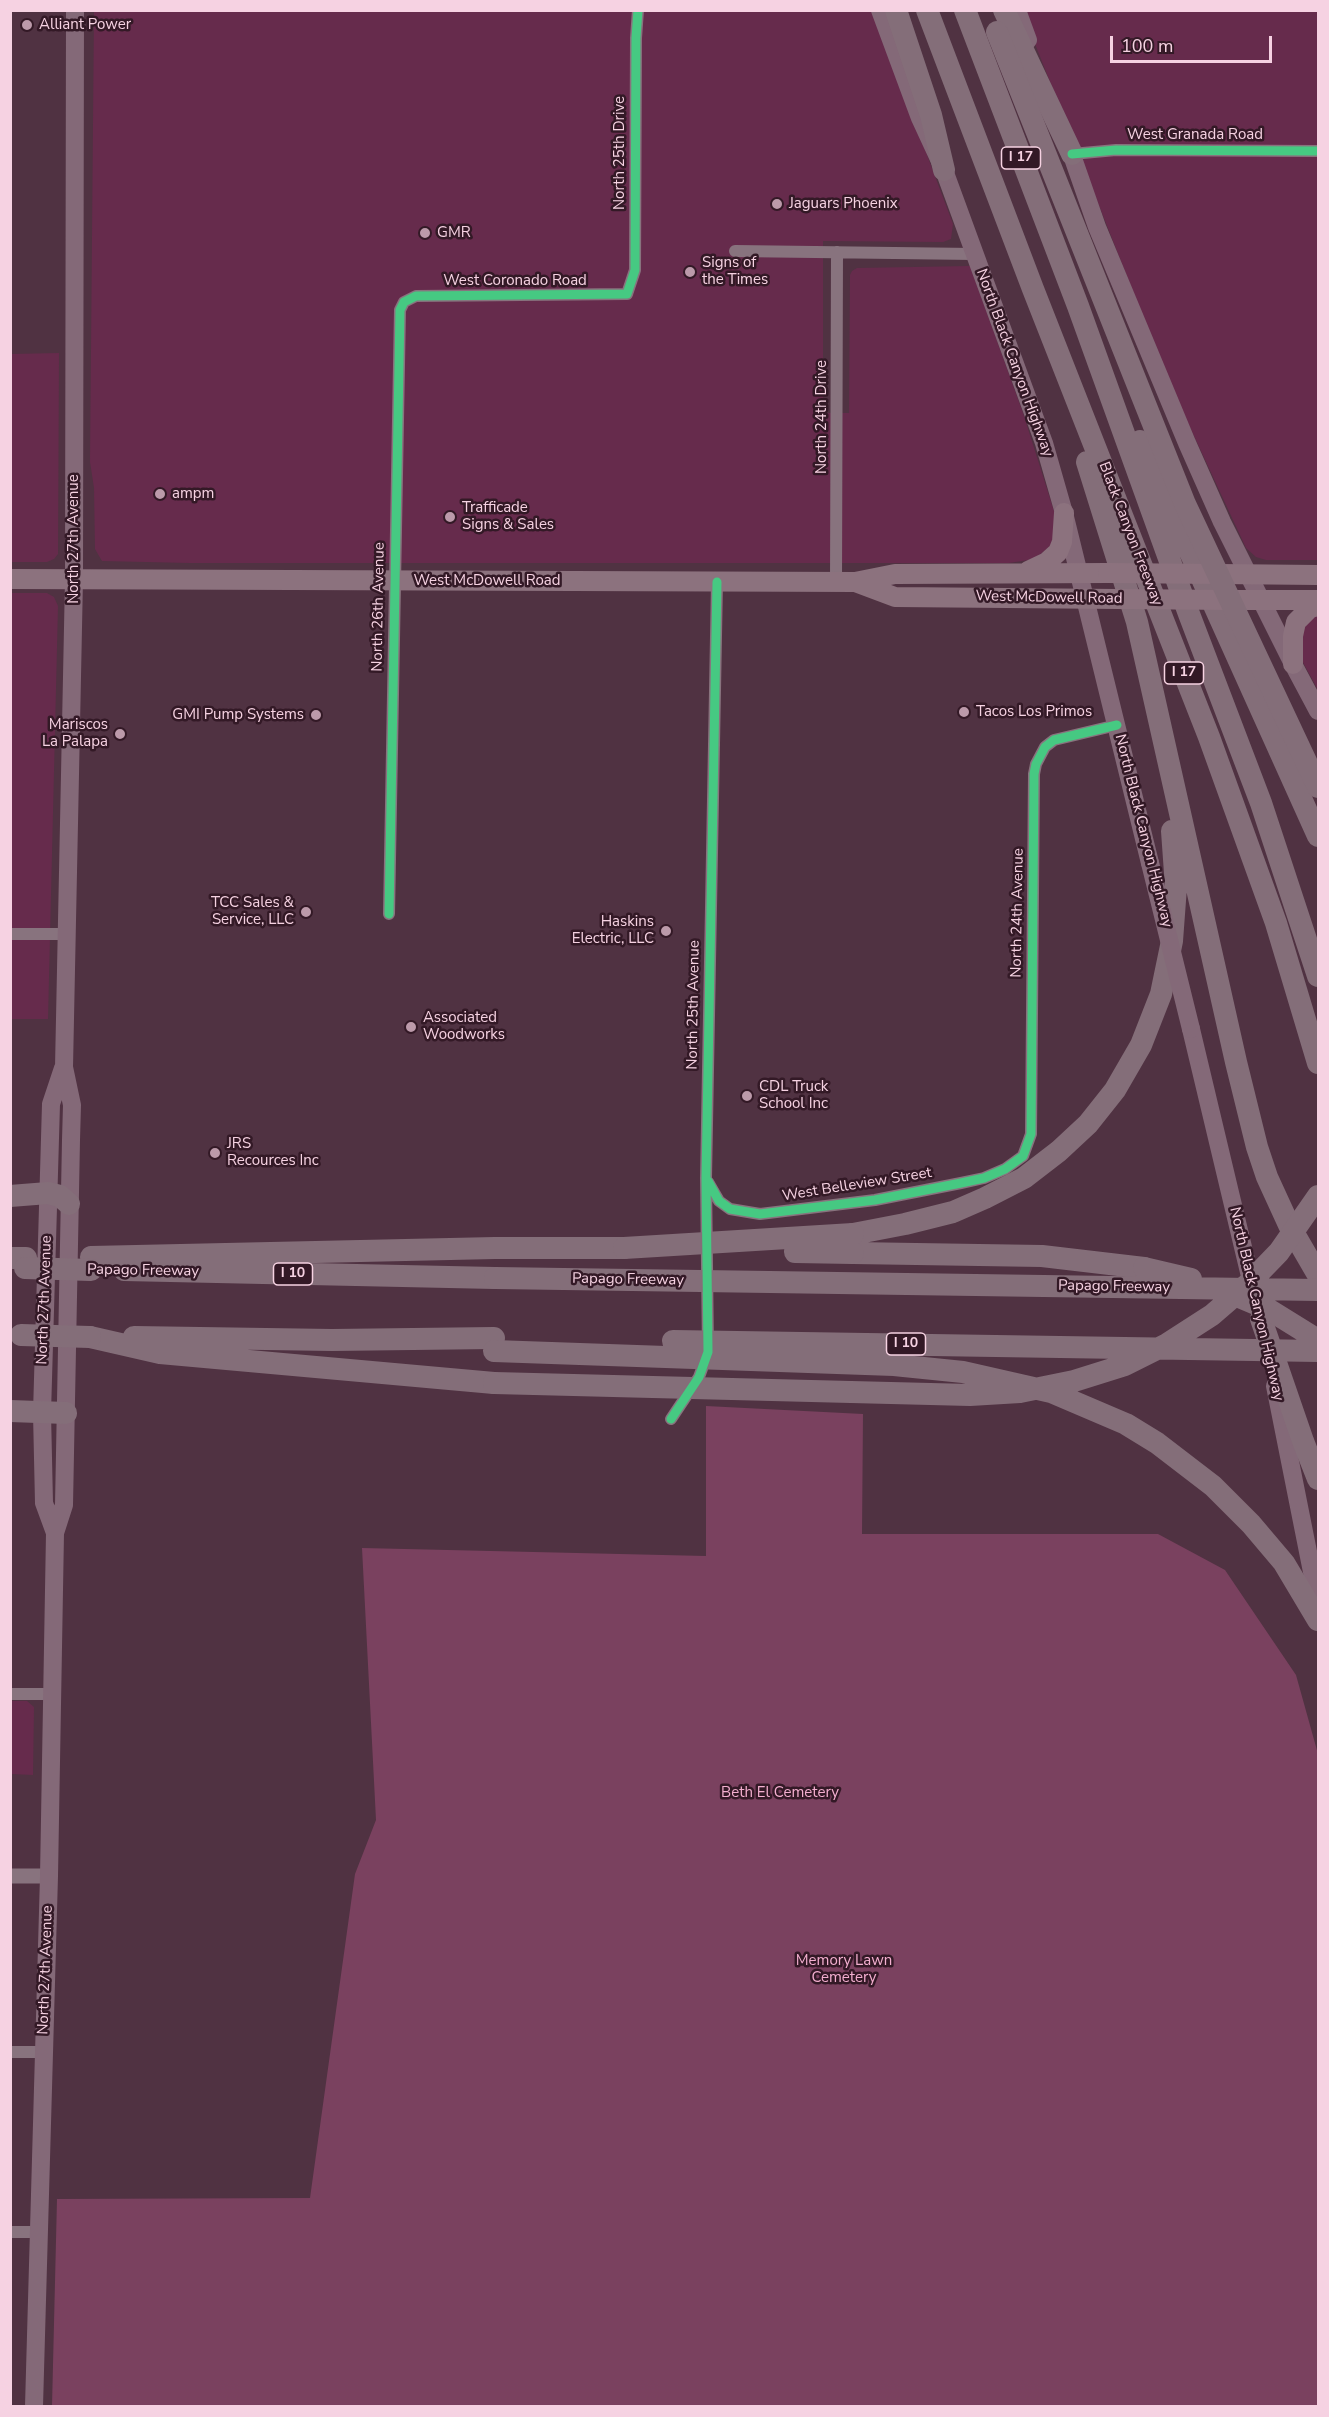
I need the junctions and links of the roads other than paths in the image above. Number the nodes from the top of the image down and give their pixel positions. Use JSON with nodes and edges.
{"nodes":[{"id":1,"x":75,"y":10,"type":"edge"},
{"id":2,"x":638,"y":10,"type":"edge"},
{"id":3,"x":880,"y":10,"type":"edge"},
{"id":4,"x":896,"y":10,"type":"edge"},
{"id":5,"x":927,"y":10,"type":"edge"},
{"id":6,"x":951,"y":10,"type":"edge"},
{"id":7,"x":965,"y":10,"type":"edge"},
{"id":8,"x":989,"y":10,"type":"edge"},
{"id":9,"x":1017,"y":10,"type":"edge"},
{"id":10,"x":1000,"y":21,"type":"edge"},
{"id":11,"x":1318,"y":151,"type":"edge"},
{"id":12,"x":1072,"y":154,"type":"junction"},
{"id":13,"x":944,"y":170,"type":"junction"},
{"id":14,"x":735,"y":251,"type":"dead end"},
{"id":15,"x":837,"y":252,"type":"junction"},
{"id":16,"x":974,"y":254,"type":"junction"},
{"id":17,"x":1033,"y":289,"type":"junction"},
{"id":18,"x":627,"y":294,"type":"joint"},
{"id":19,"x":404,"y":302,"type":"joint"},
{"id":20,"x":1078,"y":306,"type":"junction"},
{"id":21,"x":1064,"y":513,"type":"junction"},
{"id":22,"x":1022,"y":573,"type":"junction"},
{"id":23,"x":1077,"y":573,"type":"junction"},
{"id":24,"x":1250,"y":574,"type":"junction"},
{"id":25,"x":1318,"y":575,"type":"edge"},
{"id":26,"x":10,"y":579,"type":"edge"},
{"id":27,"x":74,"y":579,"type":"junction"},
{"id":28,"x":395,"y":580,"type":"junction"},
{"id":29,"x":717,"y":582,"type":"junction"},
{"id":30,"x":845,"y":582,"type":"junction"},
{"id":31,"x":1084,"y":598,"type":"junction"},
{"id":32,"x":1318,"y":600,"type":"edge"},
{"id":33,"x":1263,"y":601,"type":"junction"},
{"id":34,"x":1318,"y":606,"type":"edge"},
{"id":35,"x":1293,"y":664,"type":"junction"},
{"id":36,"x":1318,"y":711,"type":"edge"},
{"id":37,"x":1117,"y":725,"type":"junction"},
{"id":38,"x":1164,"y":746,"type":"junction"},
{"id":39,"x":1318,"y":787,"type":"edge"},
{"id":40,"x":1269,"y":826,"type":"junction"},
{"id":41,"x":1318,"y":836,"type":"edge"},
{"id":42,"x":388,"y":914,"type":"dead end"},
{"id":43,"x":10,"y":934,"type":"edge"},
{"id":44,"x":66,"y":934,"type":"junction"},
{"id":45,"x":1318,"y":976,"type":"edge"},
{"id":46,"x":1318,"y":1063,"type":"edge"},
{"id":47,"x":64,"y":1067,"type":"junction"},
{"id":48,"x":1023,"y":1156,"type":"joint"},
{"id":49,"x":706,"y":1178,"type":"junction"},
{"id":50,"x":48,"y":1194,"type":"junction"},
{"id":51,"x":10,"y":1196,"type":"edge"},
{"id":52,"x":1318,"y":1196,"type":"edge"},
{"id":53,"x":69,"y":1204,"type":"junction"},
{"id":54,"x":853,"y":1244,"type":"junction"},
{"id":55,"x":18,"y":1263,"type":"edge"},
{"id":56,"x":91,"y":1263,"type":"junction"},
{"id":57,"x":1318,"y":1275,"type":"edge"},
{"id":58,"x":1318,"y":1290,"type":"edge"},
{"id":59,"x":1261,"y":1319,"type":"junction"},
{"id":60,"x":16,"y":1335,"type":"edge"},
{"id":61,"x":90,"y":1337,"type":"junction"},
{"id":62,"x":1318,"y":1340,"type":"edge"},
{"id":63,"x":494,"y":1345,"type":"junction"},
{"id":64,"x":1318,"y":1351,"type":"edge"},
{"id":65,"x":10,"y":1411,"type":"edge"},
{"id":66,"x":42,"y":1413,"type":"junction"},
{"id":67,"x":66,"y":1413,"type":"junction"},
{"id":68,"x":671,"y":1419,"type":"dead end"},
{"id":69,"x":1318,"y":1479,"type":"edge"},
{"id":70,"x":56,"y":1533,"type":"junction"},
{"id":71,"x":1318,"y":1602,"type":"edge"},
{"id":72,"x":1318,"y":1620,"type":"edge"},
{"id":73,"x":10,"y":1694,"type":"edge"},
{"id":74,"x":53,"y":1694,"type":"junction"},
{"id":75,"x":10,"y":1876,"type":"edge"},
{"id":76,"x":50,"y":1876,"type":"junction"},
{"id":77,"x":10,"y":2052,"type":"edge"},
{"id":78,"x":43,"y":2052,"type":"junction"},
{"id":79,"x":10,"y":2232,"type":"edge"},
{"id":80,"x":38,"y":2232,"type":"junction"},
{"id":81,"x":34,"y":2406,"type":"edge"}],
"edges":[{"from":1,"to":27,"type":"main road","name":"North 27th Avenue"},
{"from":2,"to":18,"type":"street","name":"North 25th Drive"},
{"from":3,"to":13,"type":"main road","name":"North Black Canyon Highway"},
{"from":4,"to":13,"type":"highway"},
{"from":5,"to":17,"type":"highway","name":"Black Canyon Freeway","number":"I 17"},
{"from":6,"to":40,"type":"highway"},
{"from":7,"to":20,"type":"highway","name":"Black Canyon Freeway","number":"I 17"},
{"from":8,"to":10,"type":"highway"},
{"from":9,"to":12,"type":"main road"},
{"from":10,"to":12,"type":"highway"},
{"from":10,"to":39,"type":"highway","bridge":true},
{"from":11,"to":12,"type":"street","name":"West Granada Road"},
{"from":12,"to":24,"type":"main road"},
{"from":13,"to":16,"type":"main road","name":"North Black Canyon Highway"},
{"from":14,"to":15,"type":"street"},
{"from":15,"to":16,"type":"street"},
{"from":15,"to":30,"type":"street","name":"North 24th Drive"},
{"from":16,"to":21,"type":"main road","name":"North Black Canyon Highway"},
{"from":17,"to":38,"type":"highway"},
{"from":17,"to":46,"type":"highway","name":"Black Canyon Freeway","number":"I 17"},
{"from":18,"to":19,"type":"street","name":"West Coronado Road"},
{"from":19,"to":28,"type":"street","name":"North 26th Avenue"},
{"from":20,"to":40,"type":"highway","name":"Black Canyon Freeway","number":"I 17"},
{"from":20,"to":41,"type":"highway"},
{"from":21,"to":22,"type":"main road"},
{"from":21,"to":23,"type":"main road","name":"North Black Canyon Highway"},
{"from":22,"to":23,"type":"main road","name":"West McDowell Road"},
{"from":22,"to":30,"type":"main road","name":"West McDowell Road"},
{"from":23,"to":24,"type":"main road","name":"West McDowell Road","bridge":true},
{"from":23,"to":31,"type":"main road","name":"North Black Canyon Highway"},
{"from":24,"to":25,"type":"main road","name":"West McDowell Road"},
{"from":24,"to":33,"type":"main road"},
{"from":26,"to":27,"type":"main road","name":"West McDowell Road"},
{"from":27,"to":28,"type":"main road","name":"West McDowell Road"},
{"from":27,"to":44,"type":"main road","name":"North 27th Avenue"},
{"from":28,"to":29,"type":"main road","name":"West McDowell Road"},
{"from":28,"to":42,"type":"street","name":"North 26th Avenue"},
{"from":29,"to":30,"type":"main road","name":"West McDowell Road"},
{"from":29,"to":49,"type":"street","name":"North 25th Avenue"},
{"from":30,"to":31,"type":"main road","name":"West McDowell Road"},
{"from":31,"to":33,"type":"main road","name":"West McDowell Road","bridge":true},
{"from":31,"to":37,"type":"main road","name":"North Black Canyon Highway"},
{"from":32,"to":33,"type":"main road","name":"West McDowell Road"},
{"from":33,"to":35,"type":"main road"},
{"from":34,"to":35,"type":"main road"},
{"from":35,"to":36,"type":"main road"},
{"from":37,"to":48,"type":"street","name":"North 24th Avenue"},
{"from":37,"to":59,"type":"main road","name":"North Black Canyon Highway","bridge":true},
{"from":38,"to":54,"type":"highway"},
{"from":38,"to":57,"type":"highway"},
{"from":40,"to":45,"type":"highway","name":"Black Canyon Freeway","number":"I 17"},
{"from":43,"to":44,"type":"street"},
{"from":44,"to":47,"type":"main road","name":"North 27th Avenue"},
{"from":47,"to":50,"type":"main road","name":"North 27th Avenue"},
{"from":47,"to":53,"type":"main road","name":"North 27th Avenue"},
{"from":48,"to":49,"type":"street","name":"West Belleview Street"},
{"from":49,"to":68,"type":"street","name":"North 25th Avenue"},
{"from":50,"to":51,"type":"highway"},
{"from":50,"to":53,"type":"highway"},
{"from":50,"to":66,"type":"main road","name":"North 27th Avenue"},
{"from":52,"to":61,"type":"highway","bridge":true},
{"from":53,"to":67,"type":"main road","name":"North 27th Avenue"},
{"from":54,"to":56,"type":"highway","bridge":true},
{"from":54,"to":62,"type":"highway","bridge":true},
{"from":55,"to":56,"type":"highway","name":"Papago Freeway","number":"I 10","bridge":true},
{"from":56,"to":58,"type":"highway","name":"Papago Freeway","number":"I 10","bridge":true},
{"from":59,"to":69,"type":"highway"},
{"from":59,"to":71,"type":"main road","name":"North Black Canyon Highway"},
{"from":60,"to":61,"type":"highway","number":"I 10","bridge":true},
{"from":61,"to":63,"type":"highway","number":"I 10"},
{"from":63,"to":64,"type":"highway","number":"I 10","bridge":true},
{"from":63,"to":72,"type":"highway","bridge":true},
{"from":65,"to":66,"type":"highway"},
{"from":66,"to":67,"type":"highway"},
{"from":66,"to":70,"type":"main road","name":"North 27th Avenue"},
{"from":67,"to":70,"type":"main road","name":"North 27th Avenue"},
{"from":70,"to":74,"type":"main road","name":"North 27th Avenue"},
{"from":73,"to":74,"type":"street"},
{"from":74,"to":76,"type":"main road","name":"North 27th Avenue"},
{"from":75,"to":76,"type":"street"},
{"from":76,"to":78,"type":"main road","name":"North 27th Avenue"},
{"from":77,"to":78,"type":"street"},
{"from":78,"to":80,"type":"main road","name":"North 27th Avenue"},
{"from":79,"to":80,"type":"street"},
{"from":80,"to":81,"type":"main road","name":"North 27th Avenue"}]}
